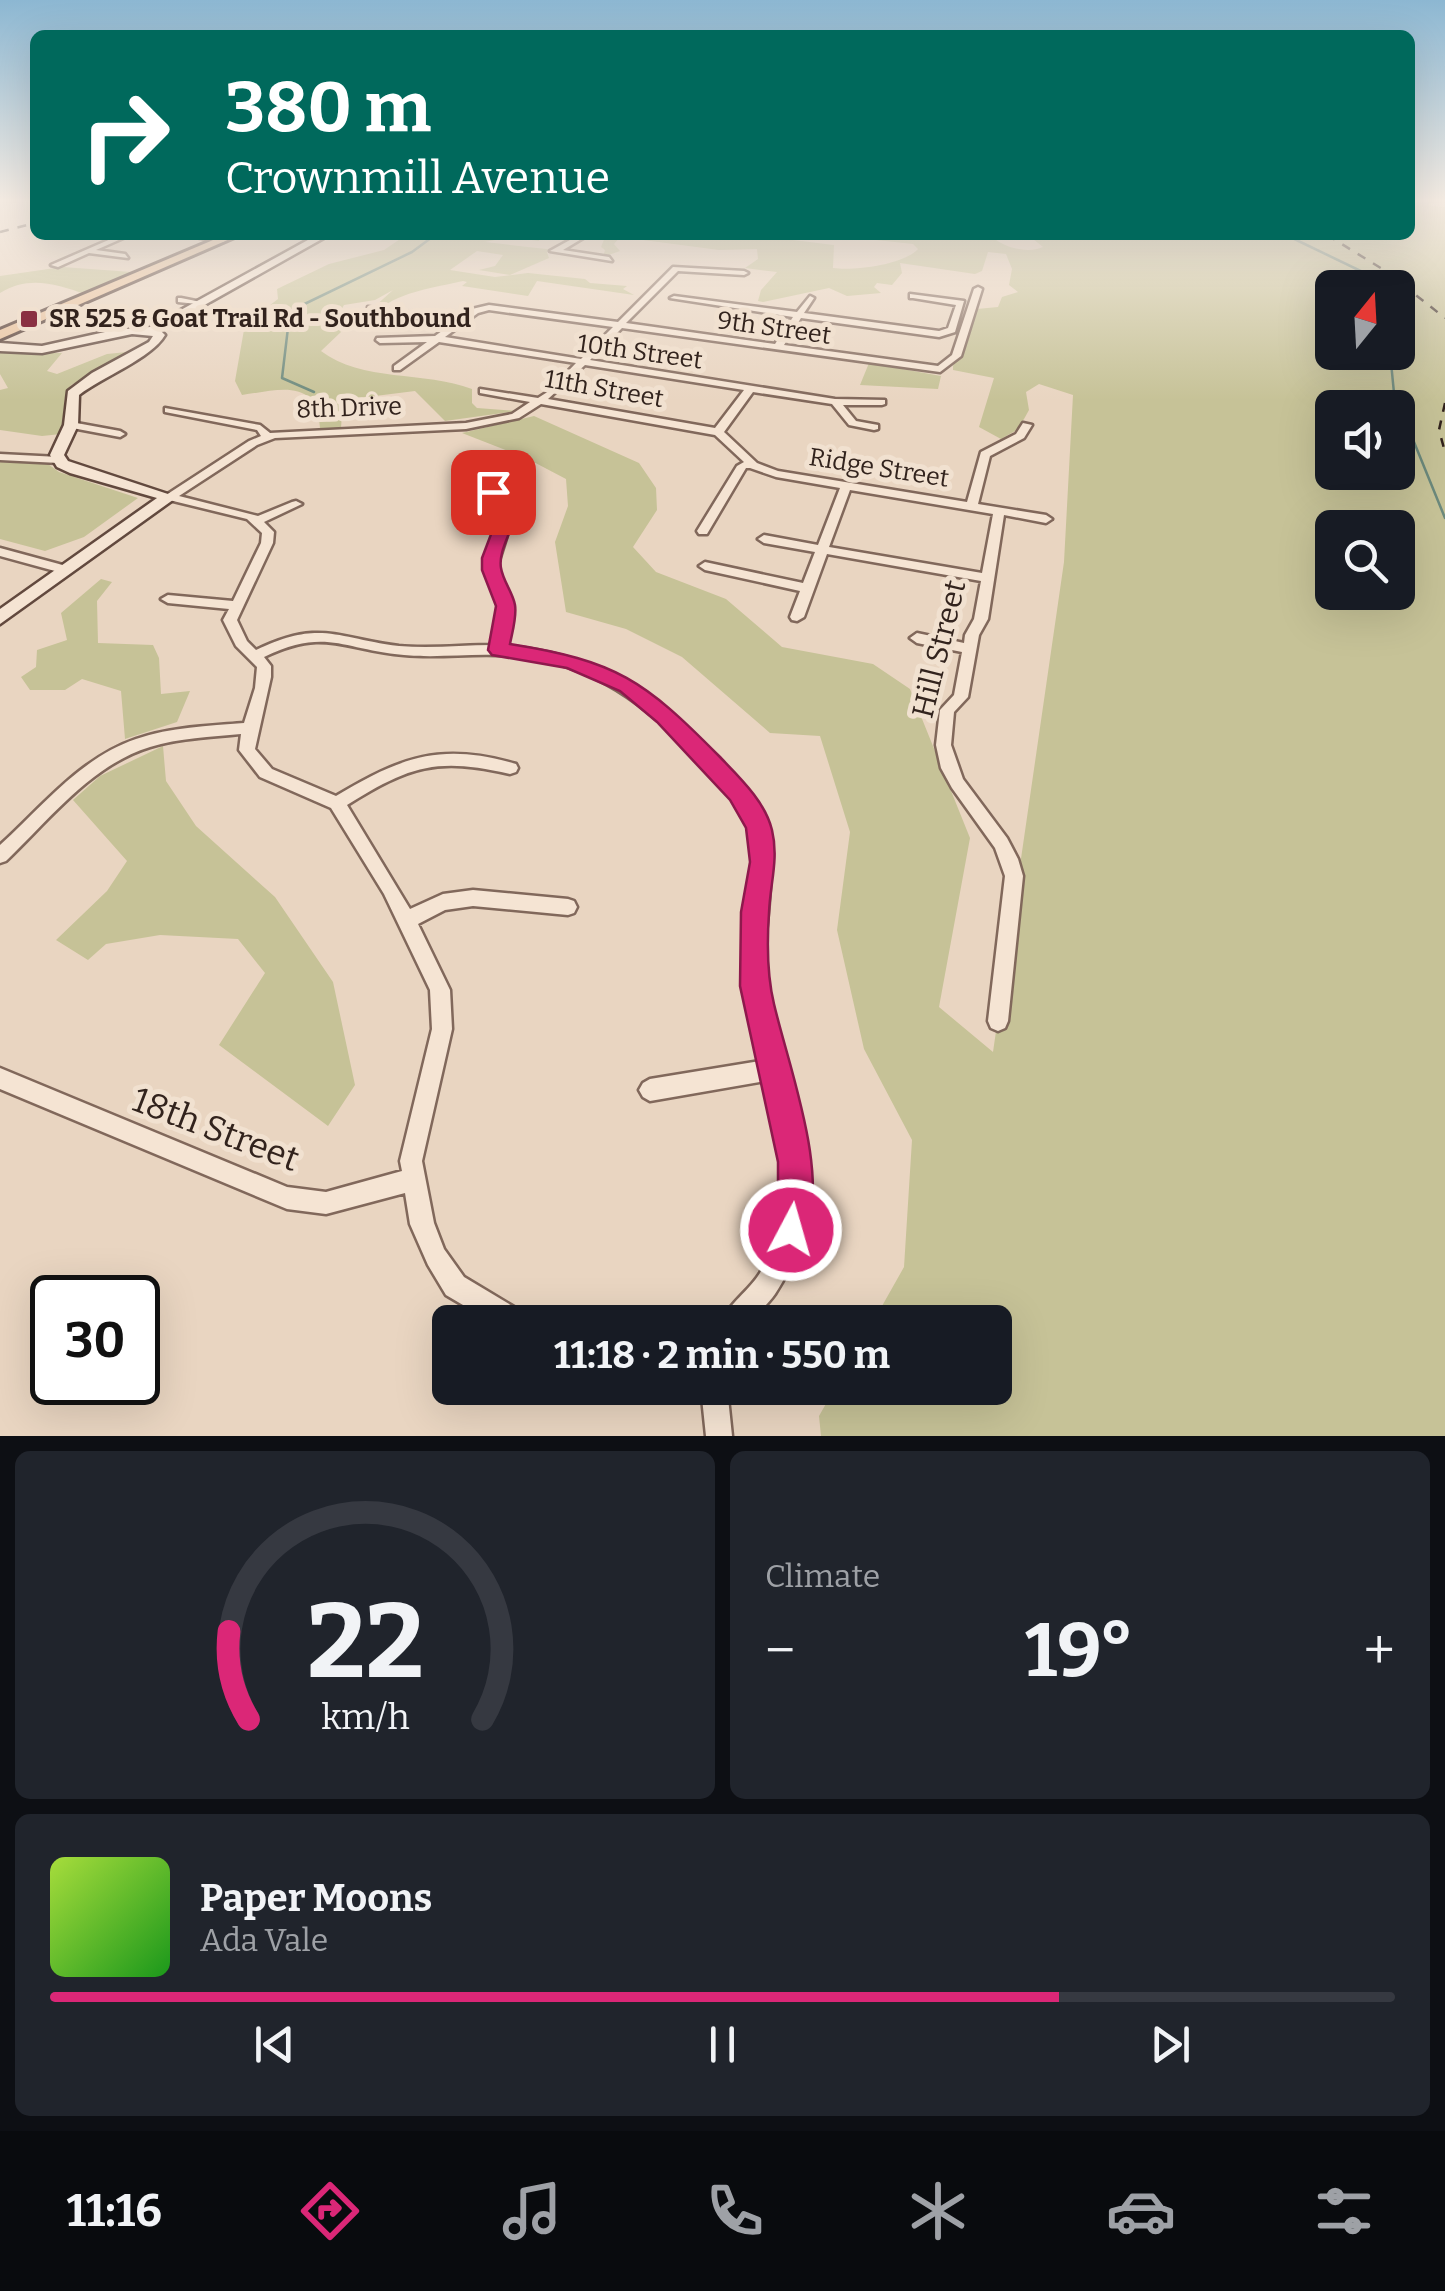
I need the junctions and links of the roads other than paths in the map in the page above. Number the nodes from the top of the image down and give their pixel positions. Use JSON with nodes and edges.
{"nodes":[{"id":1,"x":159,"y":267,"type":"edge"},
{"id":2,"x":263,"y":267,"type":"edge"},
{"id":3,"x":744,"y":274,"type":"dead end"},
{"id":4,"x":978,"y":289,"type":"dead end"},
{"id":5,"x":913,"y":296,"type":"dead end"},
{"id":6,"x":674,"y":298,"type":"dead end"},
{"id":7,"x":810,"y":298,"type":"dead end"},
{"id":8,"x":182,"y":300,"type":"dead end"},
{"id":9,"x":197,"y":302,"type":"junction"},
{"id":10,"x":371,"y":309,"type":"dead end"},
{"id":11,"x":796,"y":317,"type":"junction"},
{"id":12,"x":461,"y":322,"type":"junction"},
{"id":13,"x":620,"y":326,"type":"junction"},
{"id":14,"x":152,"y":330,"type":"junction"},
{"id":15,"x":0,"y":336,"type":"edge"},
{"id":16,"x":440,"y":339,"type":"junction"},
{"id":17,"x":380,"y":340,"type":"dead end"},
{"id":18,"x":0,"y":348,"type":"edge"},
{"id":19,"x":777,"y":348,"type":"junction"},
{"id":20,"x":581,"y":364,"type":"junction"},
{"id":21,"x":397,"y":368,"type":"dead end"},
{"id":22,"x":750,"y":389,"type":"junction"},
{"id":23,"x":482,"y":391,"type":"dead end"},
{"id":24,"x":543,"y":401,"type":"junction"},
{"id":25,"x":834,"y":402,"type":"junction"},
{"id":26,"x":882,"y":402,"type":"dead end"},
{"id":27,"x":169,"y":410,"type":"dead end"},
{"id":28,"x":72,"y":424,"type":"junction"},
{"id":29,"x":1027,"y":425,"type":"dead end"},
{"id":30,"x":874,"y":427,"type":"dead end"},
{"id":31,"x":718,"y":432,"type":"junction"},
{"id":32,"x":120,"y":434,"type":"dead end"},
{"id":33,"x":268,"y":437,"type":"junction"},
{"id":34,"x":0,"y":458,"type":"edge"},
{"id":35,"x":59,"y":460,"type":"junction"},
{"id":36,"x":752,"y":464,"type":"junction"},
{"id":37,"x":846,"y":486,"type":"junction"},
{"id":38,"x":493,"y":492,"type":"dead end"},
{"id":39,"x":169,"y":497,"type":"junction"},
{"id":40,"x":296,"y":504,"type":"dead end"},
{"id":41,"x":972,"y":506,"type":"junction"},
{"id":42,"x":1000,"y":512,"type":"junction"},
{"id":43,"x":1046,"y":519,"type":"dead end"},
{"id":44,"x":259,"y":520,"type":"junction"},
{"id":45,"x":703,"y":532,"type":"dead end"},
{"id":46,"x":764,"y":540,"type":"dead end"},
{"id":47,"x":820,"y":550,"type":"junction"},
{"id":48,"x":0,"y":552,"type":"edge"},
{"id":49,"x":705,"y":566,"type":"dead end"},
{"id":50,"x":66,"y":570,"type":"junction"},
{"id":51,"x":986,"y":578,"type":"junction"},
{"id":52,"x":806,"y":588,"type":"junction"},
{"id":53,"x":168,"y":599,"type":"dead end"},
{"id":54,"x":234,"y":605,"type":"junction"},
{"id":55,"x":797,"y":617,"type":"dead end"},
{"id":56,"x":0,"y":618,"type":"edge"},
{"id":57,"x":917,"y":638,"type":"dead end"},
{"id":58,"x":969,"y":648,"type":"junction"},
{"id":59,"x":499,"y":650,"type":"junction"},
{"id":60,"x":257,"y":655,"type":"junction"},
{"id":61,"x":248,"y":728,"type":"junction"},
{"id":62,"x":510,"y":768,"type":"dead end"},
{"id":63,"x":338,"y":803,"type":"junction"},
{"id":64,"x":0,"y":856,"type":"edge"},
{"id":65,"x":568,"y":907,"type":"dead end"},
{"id":66,"x":407,"y":920,"type":"junction"},
{"id":67,"x":998,"y":1021,"type":"dead end"},
{"id":68,"x":772,"y":1069,"type":"junction"},
{"id":69,"x":0,"y":1078,"type":"edge"},
{"id":70,"x":650,"y":1090,"type":"dead end"},
{"id":71,"x":412,"y":1180,"type":"junction"},
{"id":72,"x":487,"y":1305,"type":"edge"},
{"id":73,"x":748,"y":1305,"type":"edge"},
{"id":74,"x":716,"y":1405,"type":"edge"},
{"id":75,"x":719,"y":1436,"type":"edge"}],
"edges":[{"from":1,"to":15,"type":"main road"},
{"from":2,"to":9,"type":"street"},
{"from":3,"to":13,"type":"street"},
{"from":4,"to":19,"type":"street","name":"9th Street"},
{"from":5,"to":11,"type":"street"},
{"from":6,"to":11,"type":"street"},
{"from":7,"to":11,"type":"street"},
{"from":8,"to":9,"type":"street"},
{"from":9,"to":14,"type":"street"},
{"from":10,"to":12,"type":"street"},
{"from":11,"to":19,"type":"street"},
{"from":12,"to":13,"type":"street","name":"9th Street"},
{"from":12,"to":16,"type":"street"},
{"from":13,"to":19,"type":"street","name":"9th Street"},
{"from":13,"to":20,"type":"street"},
{"from":14,"to":18,"type":"street"},
{"from":14,"to":28,"type":"street"},
{"from":16,"to":17,"type":"street","name":"10th Street"},
{"from":16,"to":20,"type":"street","name":"10th Street"},
{"from":16,"to":21,"type":"street"},
{"from":20,"to":22,"type":"street","name":"10th Street"},
{"from":20,"to":24,"type":"street"},
{"from":22,"to":25,"type":"street","name":"10th Street"},
{"from":22,"to":31,"type":"street"},
{"from":23,"to":24,"type":"street","name":"11th Street"},
{"from":24,"to":31,"type":"street","name":"11th Street"},
{"from":24,"to":33,"type":"street","name":"8th Drive"},
{"from":25,"to":26,"type":"street"},
{"from":25,"to":30,"type":"street"},
{"from":27,"to":33,"type":"street"},
{"from":28,"to":32,"type":"street"},
{"from":28,"to":35,"type":"street"},
{"from":29,"to":41,"type":"street"},
{"from":31,"to":36,"type":"street","name":"Ridge Street"},
{"from":33,"to":39,"type":"street","name":"8th Drive"},
{"from":34,"to":35,"type":"street"},
{"from":35,"to":39,"type":"street"},
{"from":36,"to":37,"type":"street","name":"Ridge Street"},
{"from":36,"to":45,"type":"street"},
{"from":37,"to":41,"type":"street","name":"Ridge Street"},
{"from":37,"to":47,"type":"street"},
{"from":38,"to":59,"type":"street"},
{"from":39,"to":44,"type":"street"},
{"from":39,"to":50,"type":"street"},
{"from":40,"to":44,"type":"street"},
{"from":41,"to":42,"type":"street","name":"Ridge Street"},
{"from":42,"to":43,"type":"street","name":"Ridge Street"},
{"from":42,"to":51,"type":"street","name":"Hill Street"},
{"from":44,"to":54,"type":"street"},
{"from":46,"to":47,"type":"street"},
{"from":47,"to":51,"type":"street"},
{"from":47,"to":52,"type":"street"},
{"from":48,"to":50,"type":"street"},
{"from":49,"to":52,"type":"street"},
{"from":50,"to":56,"type":"street"},
{"from":51,"to":58,"type":"street","name":"Hill Street"},
{"from":52,"to":55,"type":"street"},
{"from":53,"to":54,"type":"street"},
{"from":54,"to":60,"type":"street"},
{"from":57,"to":58,"type":"street"},
{"from":58,"to":67,"type":"street","name":"Hill Street"},
{"from":59,"to":60,"type":"street"},
{"from":59,"to":68,"type":"street"},
{"from":60,"to":61,"type":"street"},
{"from":61,"to":63,"type":"street"},
{"from":61,"to":64,"type":"street"},
{"from":62,"to":63,"type":"street"},
{"from":63,"to":66,"type":"street"},
{"from":65,"to":66,"type":"street"},
{"from":66,"to":71,"type":"street"},
{"from":68,"to":70,"type":"street"},
{"from":68,"to":73,"type":"street"},
{"from":69,"to":71,"type":"street","name":"18th Street"},
{"from":71,"to":72,"type":"street"},
{"from":74,"to":75,"type":"street"}]}
